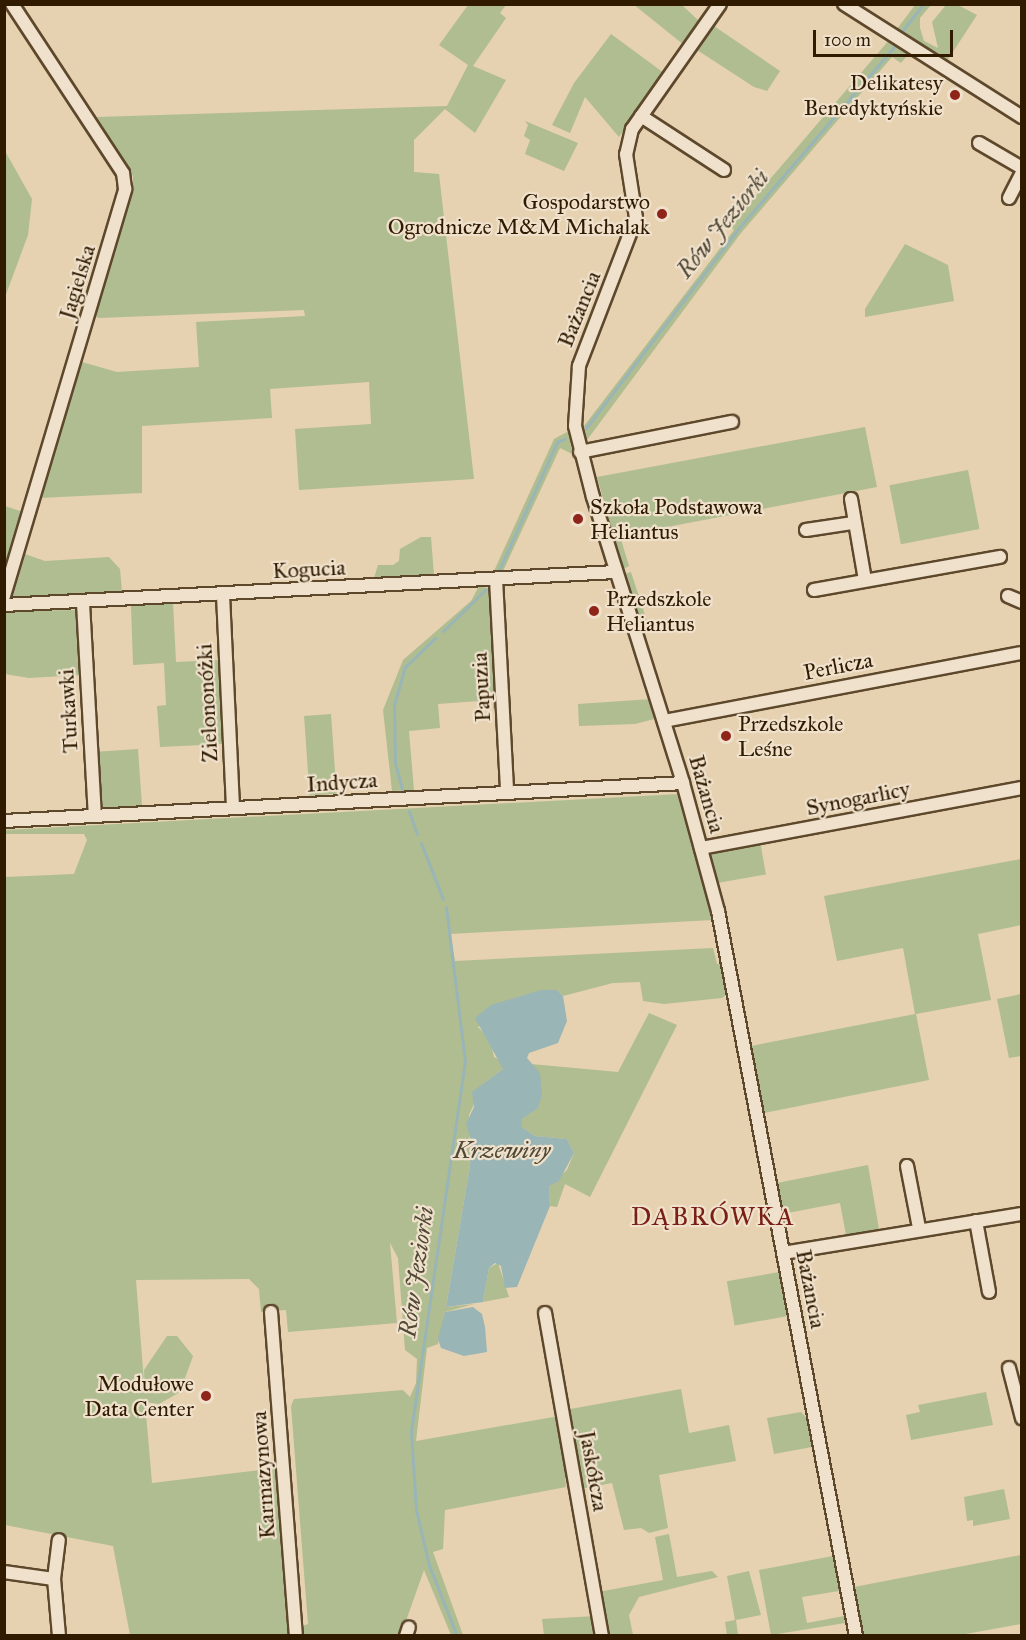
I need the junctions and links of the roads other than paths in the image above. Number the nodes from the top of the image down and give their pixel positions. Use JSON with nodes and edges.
{"nodes":[{"id":1,"x":12,"y":4,"type":"edge"},
{"id":2,"x":720,"y":4,"type":"edge"},
{"id":3,"x":844,"y":4,"type":"edge"},
{"id":4,"x":1022,"y":117,"type":"edge"},
{"id":5,"x":645,"y":118,"type":"junction"},
{"id":6,"x":979,"y":143,"type":"dead end"},
{"id":7,"x":1022,"y":170,"type":"edge"},
{"id":8,"x":724,"y":171,"type":"dead end"},
{"id":9,"x":1010,"y":198,"type":"dead end"},
{"id":10,"x":732,"y":422,"type":"dead end"},
{"id":11,"x":580,"y":452,"type":"junction"},
{"id":12,"x":851,"y":499,"type":"dead end"},
{"id":13,"x":853,"y":523,"type":"junction"},
{"id":14,"x":806,"y":530,"type":"dead end"},
{"id":15,"x":1000,"y":557,"type":"dead end"},
{"id":16,"x":616,"y":572,"type":"junction"},
{"id":17,"x":496,"y":579,"type":"junction"},
{"id":18,"x":865,"y":580,"type":"junction"},
{"id":19,"x":814,"y":590,"type":"dead end"},
{"id":20,"x":223,"y":595,"type":"junction"},
{"id":21,"x":4,"y":596,"type":"edge"},
{"id":22,"x":1008,"y":596,"type":"dead end"},
{"id":23,"x":83,"y":603,"type":"junction"},
{"id":24,"x":1022,"y":603,"type":"edge"},
{"id":25,"x":4,"y":605,"type":"edge"},
{"id":26,"x":1020,"y":653,"type":"edge"},
{"id":27,"x":664,"y":721,"type":"junction"},
{"id":28,"x":683,"y":783,"type":"junction"},
{"id":29,"x":1022,"y":788,"type":"edge"},
{"id":30,"x":507,"y":792,"type":"junction"},
{"id":31,"x":232,"y":808,"type":"junction"},
{"id":32,"x":95,"y":816,"type":"junction"},
{"id":33,"x":4,"y":820,"type":"edge"},
{"id":34,"x":701,"y":848,"type":"junction"},
{"id":35,"x":907,"y":1166,"type":"dead end"},
{"id":36,"x":1022,"y":1214,"type":"edge"},
{"id":37,"x":976,"y":1221,"type":"junction"},
{"id":38,"x":919,"y":1228,"type":"junction"},
{"id":39,"x":783,"y":1253,"type":"junction"},
{"id":40,"x":989,"y":1292,"type":"dead end"},
{"id":41,"x":271,"y":1312,"type":"dead end"},
{"id":42,"x":545,"y":1313,"type":"dead end"},
{"id":43,"x":1009,"y":1368,"type":"dead end"},
{"id":44,"x":1022,"y":1418,"type":"edge"},
{"id":45,"x":59,"y":1540,"type":"dead end"},
{"id":46,"x":4,"y":1572,"type":"edge"},
{"id":47,"x":54,"y":1579,"type":"junction"},
{"id":48,"x":59,"y":1635,"type":"edge"},
{"id":49,"x":296,"y":1635,"type":"edge"},
{"id":50,"x":603,"y":1635,"type":"edge"},
{"id":51,"x":856,"y":1635,"type":"edge"}],
"edges":[{"from":1,"to":21,"type":"street","name":"Jagielska"},
{"from":2,"to":5,"type":"street","name":"Bażancia"},
{"from":3,"to":4,"type":"street"},
{"from":5,"to":8,"type":"street"},
{"from":5,"to":11,"type":"street","name":"Bażancia"},
{"from":6,"to":7,"type":"street"},
{"from":7,"to":9,"type":"street"},
{"from":10,"to":11,"type":"street"},
{"from":11,"to":16,"type":"street","name":"Bażancia"},
{"from":12,"to":13,"type":"street"},
{"from":13,"to":14,"type":"street"},
{"from":13,"to":18,"type":"street"},
{"from":15,"to":18,"type":"street"},
{"from":16,"to":17,"type":"street","name":"Kogucia"},
{"from":16,"to":27,"type":"street","name":"Bażancia"},
{"from":17,"to":20,"type":"street","name":"Kogucia"},
{"from":17,"to":30,"type":"street","name":"Papuzia"},
{"from":18,"to":19,"type":"street"},
{"from":20,"to":23,"type":"street","name":"Kogucia"},
{"from":20,"to":31,"type":"street","name":"Zielononóżki"},
{"from":22,"to":24,"type":"street"},
{"from":23,"to":25,"type":"street","name":"Kogucia"},
{"from":23,"to":32,"type":"street","name":"Turkawki"},
{"from":26,"to":27,"type":"street","name":"Perlicza"},
{"from":27,"to":28,"type":"street","name":"Bażancia"},
{"from":28,"to":30,"type":"street","name":"Indycza"},
{"from":28,"to":34,"type":"street","name":"Bażancia"},
{"from":29,"to":34,"type":"street","name":"Synogarlicy"},
{"from":30,"to":31,"type":"street","name":"Indycza"},
{"from":31,"to":32,"type":"street","name":"Indycza"},
{"from":32,"to":33,"type":"street","name":"Indycza"},
{"from":34,"to":39,"type":"street","name":"Bażancia"},
{"from":35,"to":38,"type":"street"},
{"from":36,"to":37,"type":"street"},
{"from":37,"to":38,"type":"street"},
{"from":37,"to":40,"type":"street"},
{"from":38,"to":39,"type":"street"},
{"from":39,"to":51,"type":"street","name":"Bażancia"},
{"from":41,"to":49,"type":"street","name":"Karmazynowa"},
{"from":42,"to":50,"type":"street","name":"Jaskółcza"},
{"from":43,"to":44,"type":"street"},
{"from":45,"to":47,"type":"street"},
{"from":46,"to":47,"type":"street"},
{"from":47,"to":48,"type":"street"}]}
